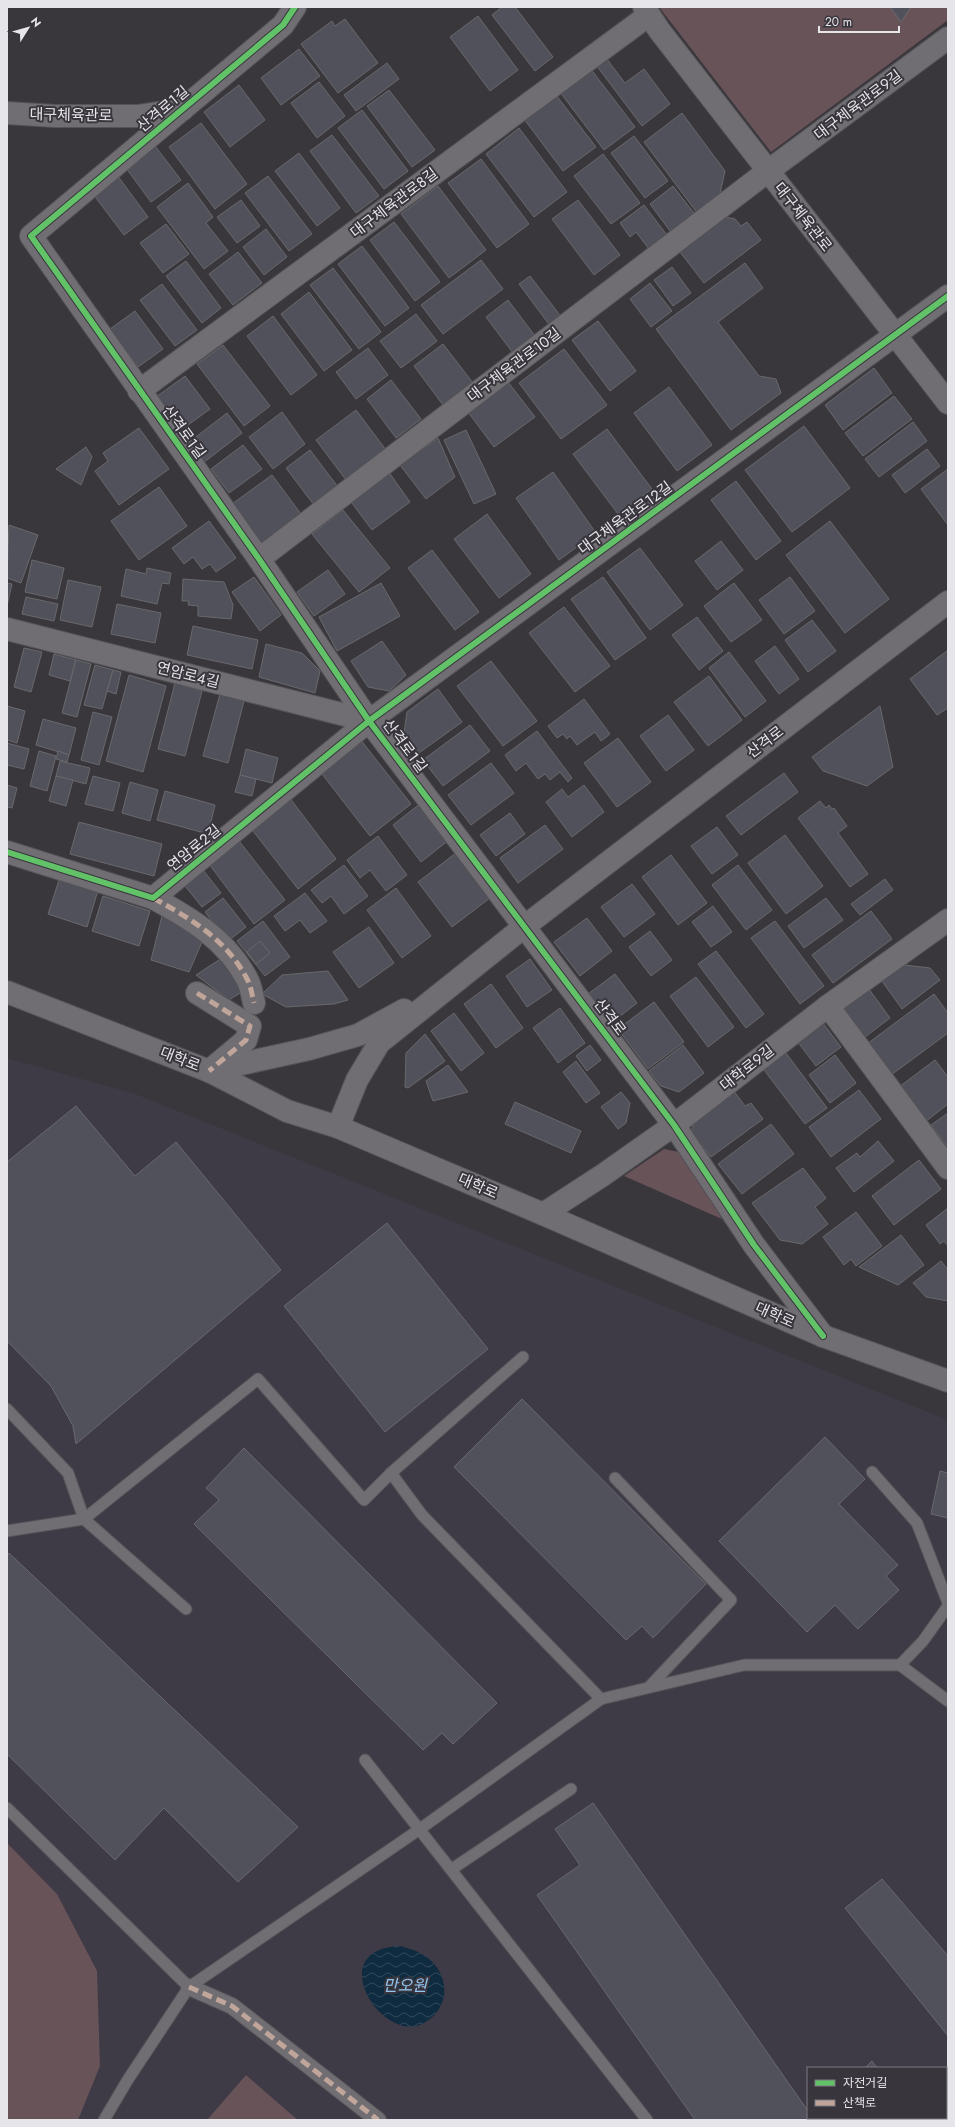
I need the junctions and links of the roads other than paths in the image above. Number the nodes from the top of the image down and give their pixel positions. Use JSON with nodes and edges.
{"nodes":[{"id":1,"x":295,"y":7,"type":"edge"},
{"id":2,"x":628,"y":7,"type":"edge"},
{"id":3,"x":651,"y":17,"type":"edge"},
{"id":4,"x":948,"y":38,"type":"edge"},
{"id":5,"x":183,"y":109,"type":"junction"},
{"id":6,"x":7,"y":113,"type":"edge"},
{"id":7,"x":768,"y":171,"type":"junction"},
{"id":8,"x":948,"y":296,"type":"edge"},
{"id":9,"x":896,"y":335,"type":"junction"},
{"id":10,"x":139,"y":391,"type":"junction"},
{"id":11,"x":948,"y":403,"type":"edge"},
{"id":12,"x":259,"y":559,"type":"junction"},
{"id":13,"x":948,"y":602,"type":"edge"},
{"id":14,"x":7,"y":629,"type":"edge"},
{"id":15,"x":369,"y":721,"type":"junction"},
{"id":16,"x":7,"y":852,"type":"edge"},
{"id":17,"x":153,"y":898,"type":"junction"},
{"id":18,"x":948,"y":920,"type":"edge"},
{"id":19,"x":525,"y":926,"type":"junction"},
{"id":20,"x":445,"y":988,"type":"junction"},
{"id":21,"x":7,"y":992,"type":"edge"},
{"id":22,"x":197,"y":993,"type":"dead end"},
{"id":23,"x":254,"y":1003,"type":"dead end"},
{"id":24,"x":828,"y":1006,"type":"junction"},
{"id":25,"x":210,"y":1071,"type":"junction"},
{"id":26,"x":674,"y":1124,"type":"junction"},
{"id":27,"x":338,"y":1127,"type":"junction"},
{"id":28,"x":948,"y":1168,"type":"edge"},
{"id":29,"x":543,"y":1214,"type":"junction"},
{"id":30,"x":824,"y":1336,"type":"junction"},
{"id":31,"x":523,"y":1357,"type":"dead end"},
{"id":32,"x":948,"y":1381,"type":"edge"},
{"id":33,"x":7,"y":1409,"type":"edge"},
{"id":34,"x":872,"y":1472,"type":"dead end"},
{"id":35,"x":391,"y":1473,"type":"junction"},
{"id":36,"x":615,"y":1478,"type":"dead end"},
{"id":37,"x":84,"y":1519,"type":"junction"},
{"id":38,"x":7,"y":1531,"type":"edge"},
{"id":39,"x":948,"y":1603,"type":"edge"},
{"id":40,"x":948,"y":1606,"type":"edge"},
{"id":41,"x":186,"y":1609,"type":"dead end"},
{"id":42,"x":900,"y":1665,"type":"junction"},
{"id":43,"x":650,"y":1686,"type":"junction"},
{"id":44,"x":601,"y":1699,"type":"junction"},
{"id":45,"x":948,"y":1701,"type":"edge"},
{"id":46,"x":365,"y":1760,"type":"dead end"},
{"id":47,"x":571,"y":1789,"type":"dead end"},
{"id":48,"x":7,"y":1808,"type":"edge"},
{"id":49,"x":420,"y":1830,"type":"junction"},
{"id":50,"x":452,"y":1869,"type":"junction"},
{"id":51,"x":189,"y":1987,"type":"junction"},
{"id":52,"x":104,"y":2120,"type":"edge"},
{"id":53,"x":378,"y":2120,"type":"edge"},
{"id":54,"x":647,"y":2120,"type":"edge"}],
"edges":[{"from":1,"to":5,"type":"street","name":"산격로1길"},
{"from":2,"to":3,"type":"street"},
{"from":3,"to":7,"type":"street","name":"대구체육관로"},
{"from":3,"to":10,"type":"street","name":"대구체육관로8길"},
{"from":4,"to":7,"type":"street","name":"대구체육관로9길"},
{"from":5,"to":6,"type":"street","name":"대구체육관로"},
{"from":5,"to":10,"type":"street","name":"산격로1길"},
{"from":7,"to":9,"type":"street","name":"대구체육관로"},
{"from":7,"to":12,"type":"street","name":"대구체육관로10길"},
{"from":8,"to":9,"type":"street","name":"대구체육관로12길"},
{"from":9,"to":11,"type":"street","name":"대구체육관로"},
{"from":9,"to":15,"type":"street","name":"대구체육관로12길"},
{"from":10,"to":12,"type":"street","name":"산격로1길"},
{"from":12,"to":15,"type":"street","name":"산격로1길"},
{"from":13,"to":19,"type":"street","name":"산격로"},
{"from":14,"to":15,"type":"street","name":"연암로4길"},
{"from":15,"to":17,"type":"street","name":"연암로2길"},
{"from":15,"to":19,"type":"street","name":"산격로1길"},
{"from":16,"to":17,"type":"street"},
{"from":17,"to":23,"type":"street"},
{"from":18,"to":24,"type":"street","name":"대학로9길"},
{"from":19,"to":20,"type":"street","name":"산격로"},
{"from":19,"to":26,"type":"street","name":"산격로"},
{"from":20,"to":25,"type":"street"},
{"from":20,"to":27,"type":"street","name":"산격로"},
{"from":21,"to":25,"type":"street","name":"대학로"},
{"from":22,"to":25,"type":"street"},
{"from":24,"to":26,"type":"street","name":"대학로9길"},
{"from":24,"to":28,"type":"street"},
{"from":25,"to":27,"type":"street","name":"대학로"},
{"from":26,"to":29,"type":"street","name":"대학로9길"},
{"from":26,"to":30,"type":"street","name":"산격로"},
{"from":27,"to":29,"type":"street","name":"대학로"},
{"from":29,"to":30,"type":"street","name":"대학로"},
{"from":30,"to":32,"type":"street","name":"대학로"},
{"from":31,"to":35,"type":"lane"},
{"from":33,"to":37,"type":"lane"},
{"from":34,"to":39,"type":"lane"},
{"from":35,"to":37,"type":"lane"},
{"from":35,"to":44,"type":"lane"},
{"from":36,"to":43,"type":"lane"},
{"from":37,"to":38,"type":"lane"},
{"from":37,"to":41,"type":"lane"},
{"from":40,"to":42,"type":"lane"},
{"from":42,"to":43,"type":"lane"},
{"from":42,"to":45,"type":"lane"},
{"from":43,"to":44,"type":"lane"},
{"from":44,"to":49,"type":"lane"},
{"from":46,"to":49,"type":"lane"},
{"from":47,"to":50,"type":"lane"},
{"from":48,"to":51,"type":"lane"},
{"from":49,"to":50,"type":"lane"},
{"from":49,"to":51,"type":"lane"},
{"from":50,"to":54,"type":"lane"},
{"from":51,"to":52,"type":"lane"},
{"from":51,"to":53,"type":"street"}]}
